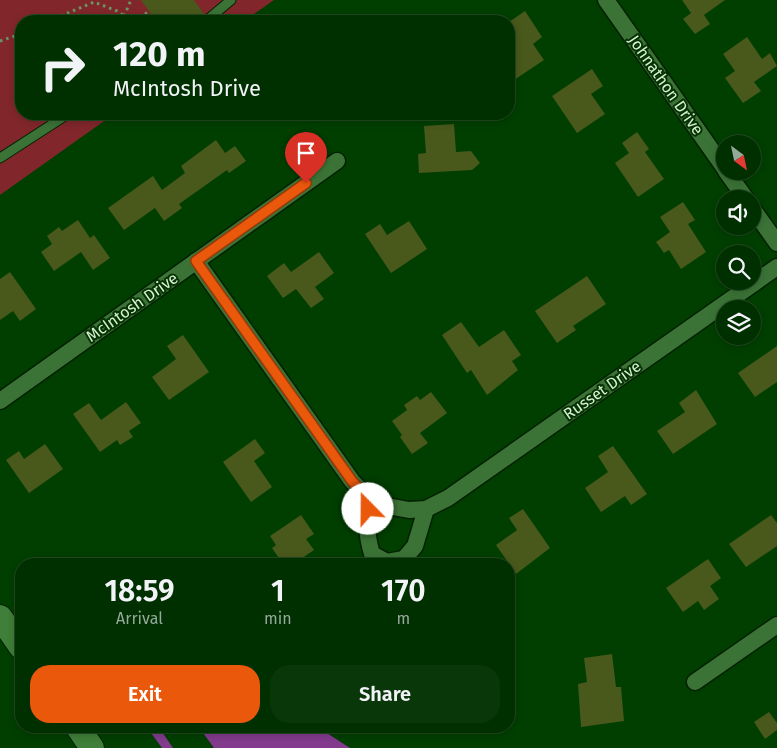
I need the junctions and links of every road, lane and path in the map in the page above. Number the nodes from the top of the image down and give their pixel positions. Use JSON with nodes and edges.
{"nodes":[{"id":1,"x":131,"y":0,"type":"edge"},
{"id":2,"x":231,"y":0,"type":"edge"},
{"id":3,"x":606,"y":0,"type":"edge"},
{"id":4,"x":148,"y":12,"type":"dead end"},
{"id":5,"x":63,"y":15,"type":"edge"},
{"id":6,"x":122,"y":15,"type":"edge"},
{"id":7,"x":124,"y":15,"type":"edge"},
{"id":8,"x":143,"y":15,"type":"edge"},
{"id":9,"x":213,"y":15,"type":"edge"},
{"id":10,"x":15,"y":36,"type":"edge"},
{"id":11,"x":0,"y":41,"type":"edge"},
{"id":12,"x":59,"y":120,"type":"edge"},
{"id":13,"x":716,"y":156,"type":"edge"},
{"id":14,"x":0,"y":158,"type":"edge"},
{"id":15,"x":337,"y":161,"type":"dead end"},
{"id":16,"x":761,"y":221,"type":"edge"},
{"id":17,"x":777,"y":244,"type":"edge"},
{"id":18,"x":196,"y":261,"type":"junction"},
{"id":19,"x":777,"y":267,"type":"edge"},
{"id":20,"x":0,"y":401,"type":"edge"},
{"id":21,"x":369,"y":499,"type":"junction"},
{"id":22,"x":426,"y":508,"type":"junction"},
{"id":23,"x":380,"y":558,"type":"edge"},
{"id":24,"x":405,"y":558,"type":"edge"},
{"id":25,"x":0,"y":617,"type":"edge"},
{"id":26,"x":777,"y":625,"type":"edge"},
{"id":27,"x":15,"y":639,"type":"edge"},
{"id":28,"x":695,"y":682,"type":"dead end"},
{"id":29,"x":82,"y":733,"type":"edge"},
{"id":30,"x":92,"y":748,"type":"edge"}],
"edges":[{"from":1,"to":7,"type":"path"},
{"from":2,"to":9,"type":"lane"},
{"from":3,"to":13,"type":"street","name":"Johnathon Drive"},
{"from":4,"to":8,"type":"path"},
{"from":5,"to":6,"type":"path"},
{"from":10,"to":11,"type":"path"},
{"from":12,"to":14,"type":"lane"},
{"from":15,"to":18,"type":"street","name":"McIntosh Drive"},
{"from":16,"to":17,"type":"street"},
{"from":18,"to":20,"type":"street","name":"McIntosh Drive"},
{"from":18,"to":21,"type":"street","name":"Russet Drive"},
{"from":19,"to":22,"type":"street","name":"Russet Drive"},
{"from":21,"to":22,"type":"street","name":"Russet Drive"},
{"from":21,"to":23,"type":"street"},
{"from":22,"to":24,"type":"street"},
{"from":25,"to":27,"type":"street"},
{"from":26,"to":28,"type":"street"},
{"from":29,"to":30,"type":"street"}]}
